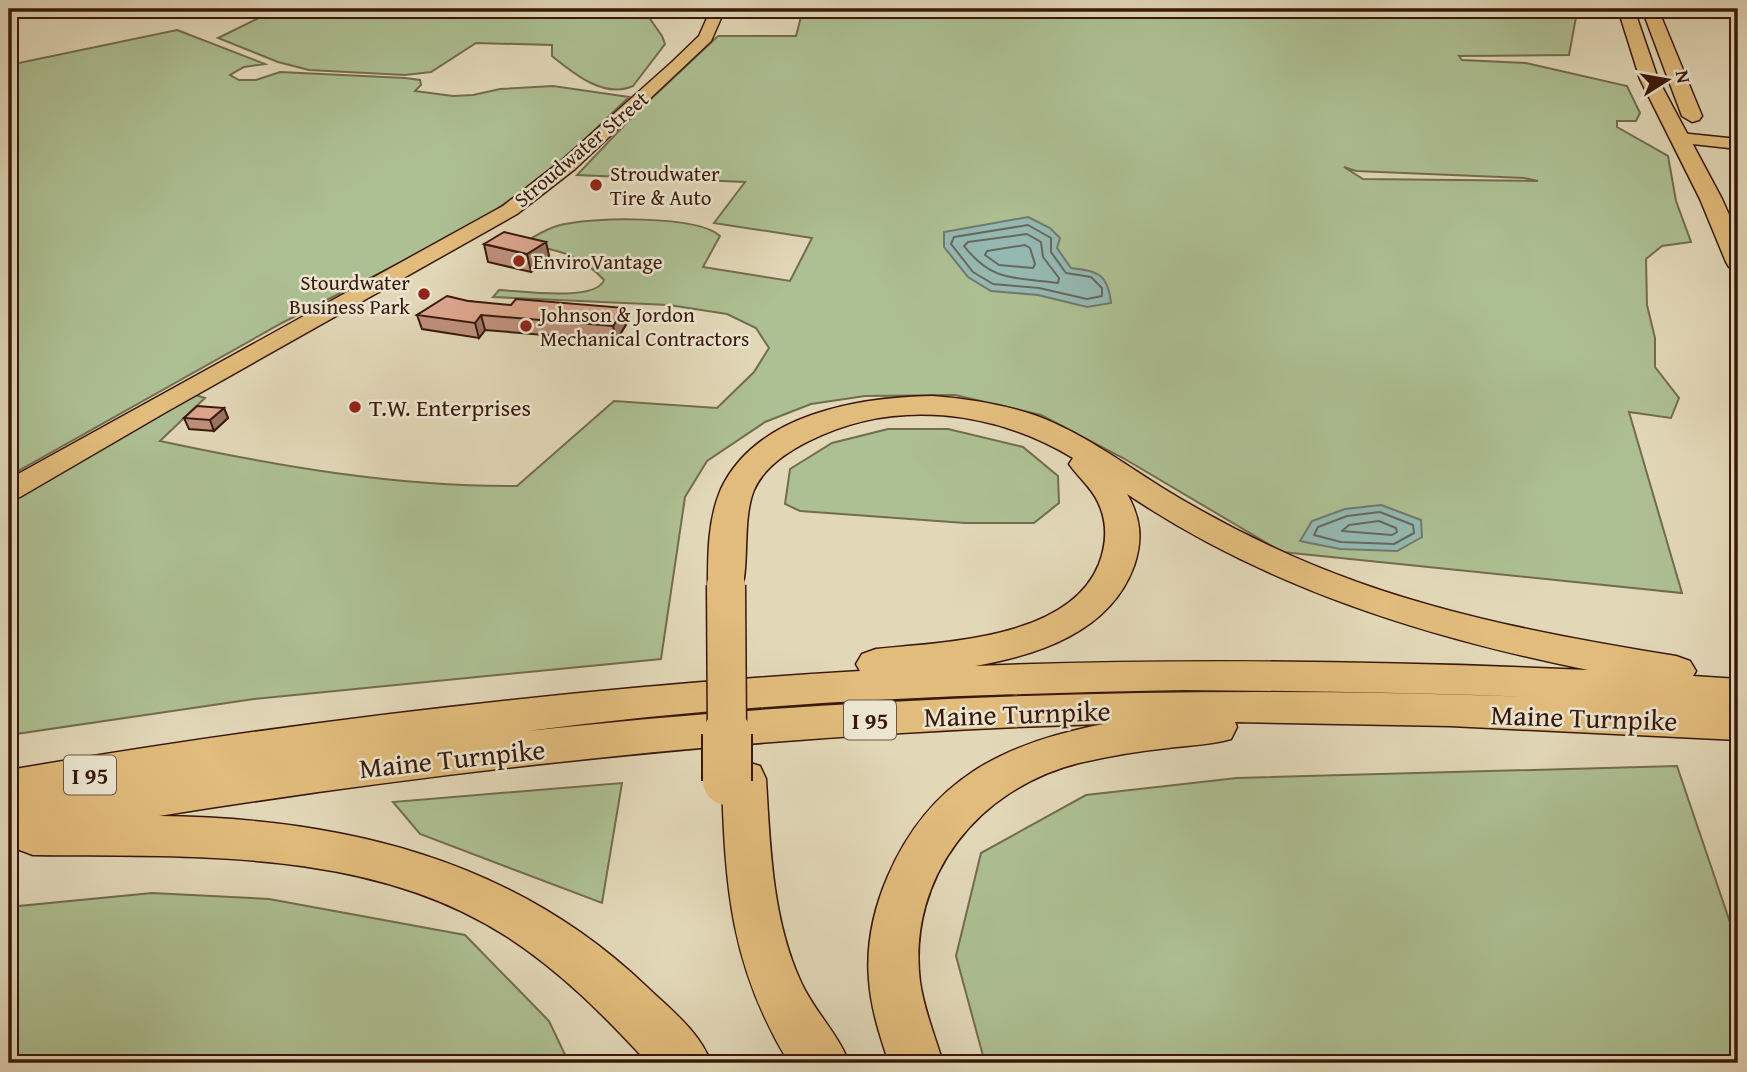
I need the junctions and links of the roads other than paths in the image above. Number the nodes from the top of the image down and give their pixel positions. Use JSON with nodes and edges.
{"nodes":[{"id":1,"x":718,"y":9,"type":"edge"},
{"id":2,"x":1626,"y":9,"type":"edge"},
{"id":3,"x":1650,"y":9,"type":"edge"},
{"id":4,"x":1680,"y":138,"type":"junction"},
{"id":5,"x":1702,"y":140,"type":"junction"},
{"id":6,"x":1738,"y":144,"type":"edge"},
{"id":7,"x":1738,"y":206,"type":"edge"},
{"id":8,"x":1738,"y":261,"type":"edge"},
{"id":9,"x":9,"y":491,"type":"edge"},
{"id":10,"x":733,"y":585,"type":"junction"},
{"id":11,"x":1738,"y":681,"type":"edge"},
{"id":12,"x":1738,"y":694,"type":"edge"},
{"id":13,"x":631,"y":703,"type":"junction"},
{"id":14,"x":1554,"y":716,"type":"junction"},
{"id":15,"x":1738,"y":724,"type":"edge"},
{"id":16,"x":736,"y":780,"type":"junction"},
{"id":17,"x":9,"y":788,"type":"edge"},
{"id":18,"x":9,"y":823,"type":"edge"},
{"id":19,"x":9,"y":834,"type":"edge"},
{"id":20,"x":684,"y":1063,"type":"edge"},
{"id":21,"x":794,"y":1063,"type":"edge"},
{"id":22,"x":822,"y":1063,"type":"edge"},
{"id":23,"x":916,"y":1063,"type":"edge"}],
"edges":[{"from":1,"to":9,"type":"main road","name":"Stroudwater Street"},
{"from":2,"to":4,"type":"highway"},
{"from":3,"to":5,"type":"highway"},
{"from":4,"to":5,"type":"main road"},
{"from":4,"to":8,"type":"highway"},
{"from":5,"to":6,"type":"main road"},
{"from":5,"to":7,"type":"highway"},
{"from":10,"to":11,"type":"highway"},
{"from":10,"to":13,"type":"highway"},
{"from":10,"to":16,"type":"highway","bridge":true},
{"from":12,"to":13,"type":"highway","name":"Maine Turnpike","number":"I 95"},
{"from":13,"to":17,"type":"highway","name":"Maine Turnpike","number":"I 95"},
{"from":14,"to":15,"type":"highway","name":"Maine Turnpike","number":"I 95"},
{"from":14,"to":18,"type":"highway","name":"Maine Turnpike","number":"I 95"},
{"from":14,"to":23,"type":"highway"},
{"from":16,"to":21,"type":"highway"},
{"from":16,"to":22,"type":"highway"},
{"from":19,"to":20,"type":"highway"}]}
